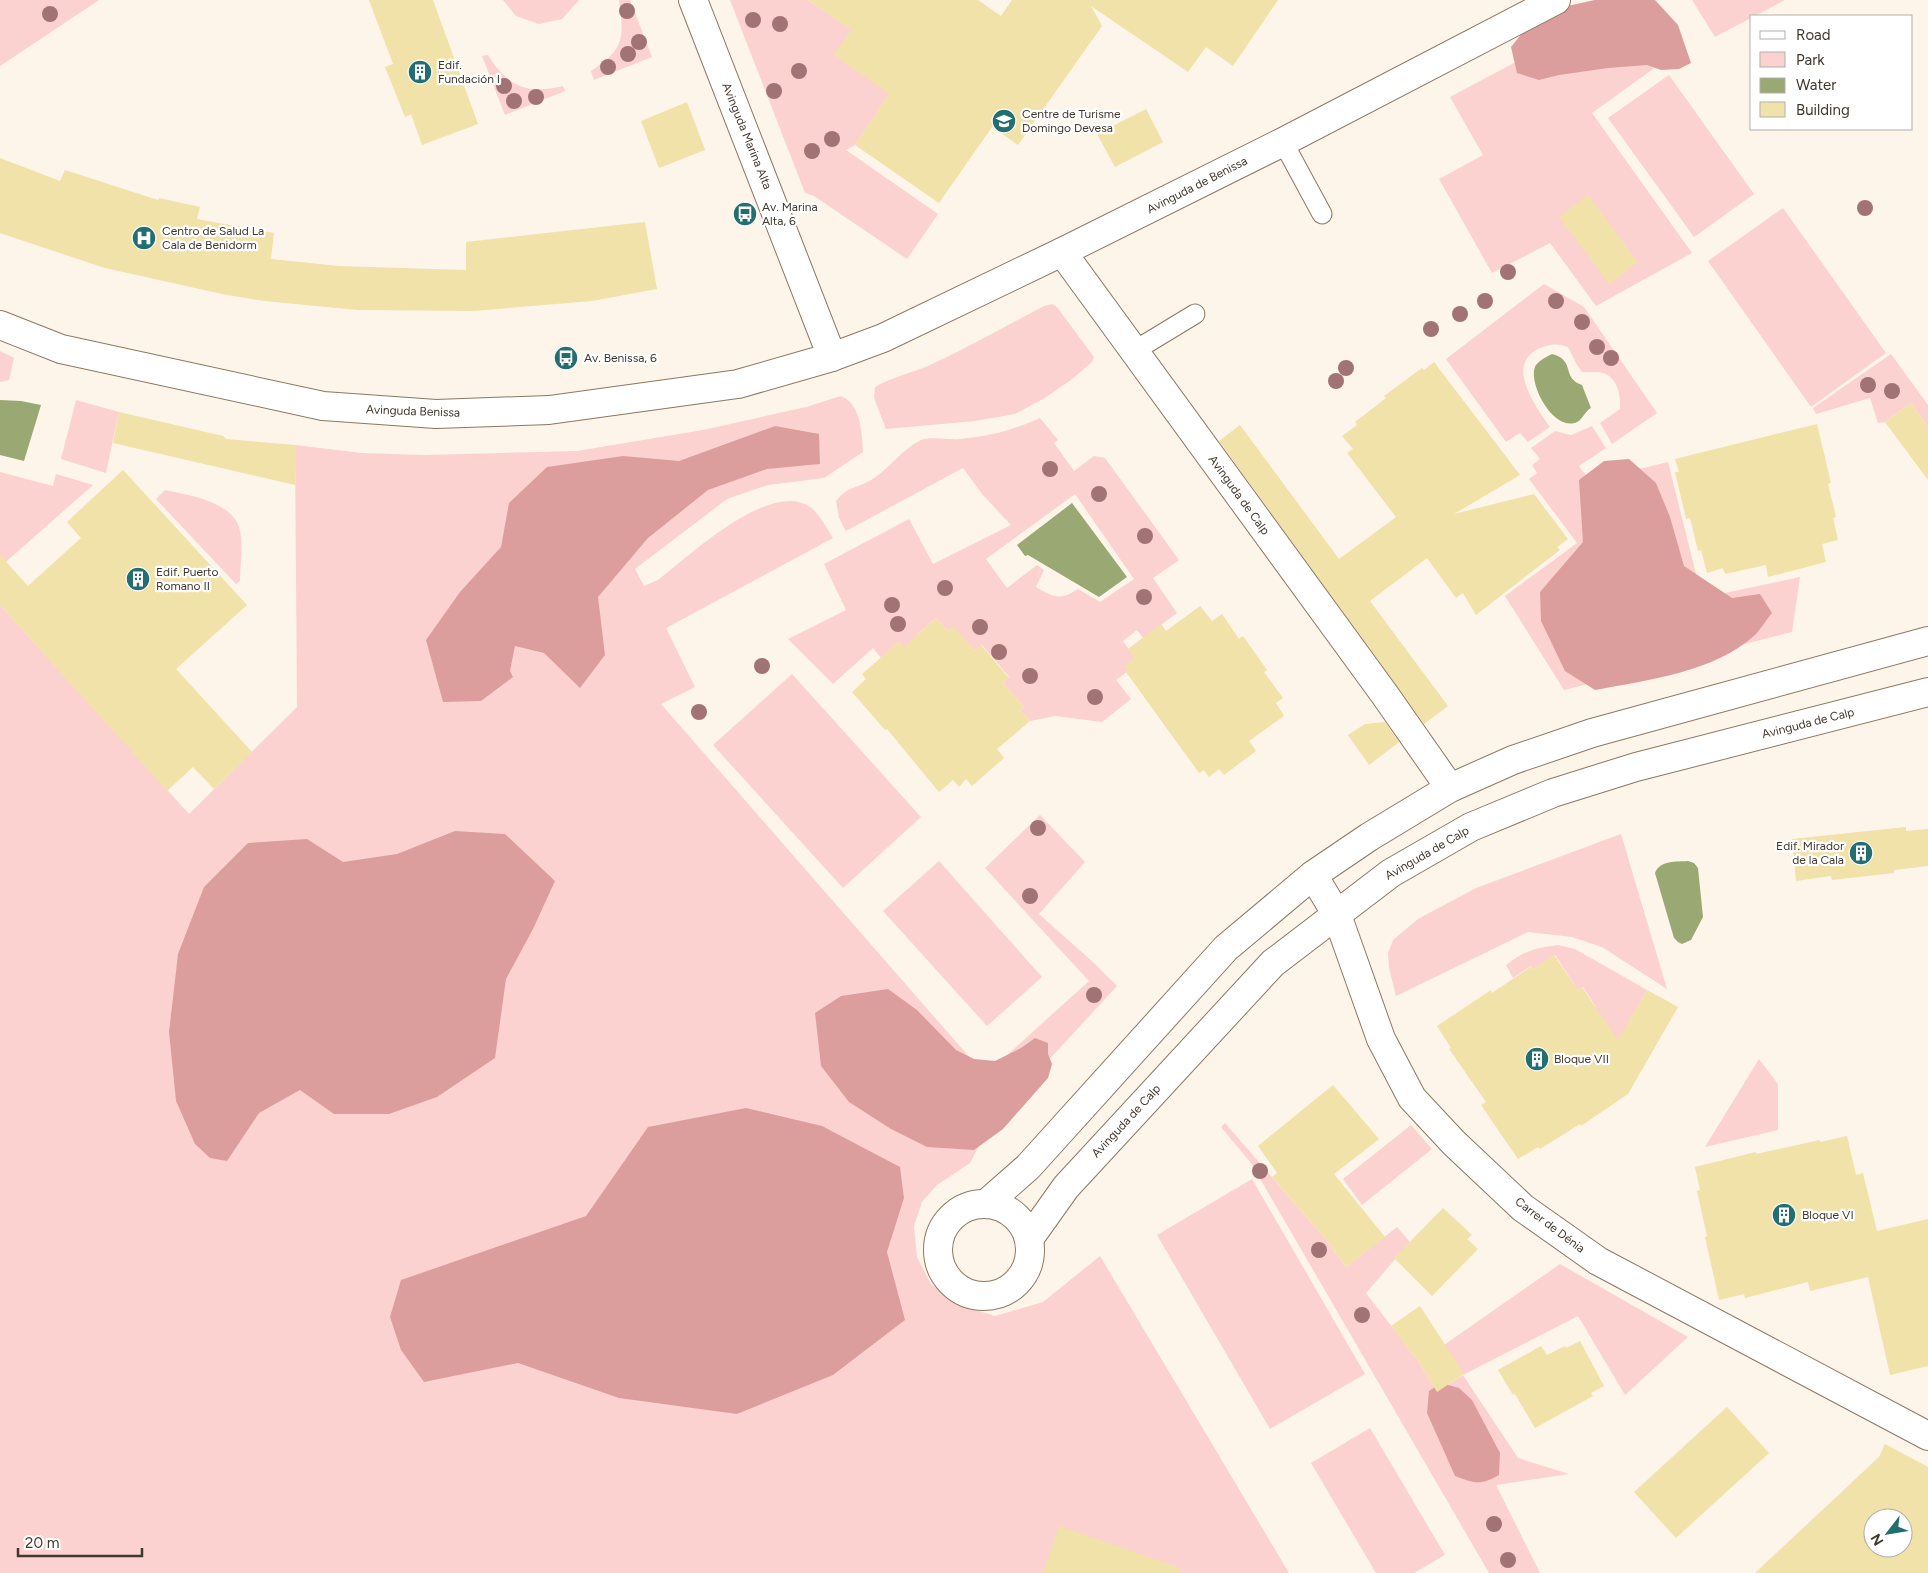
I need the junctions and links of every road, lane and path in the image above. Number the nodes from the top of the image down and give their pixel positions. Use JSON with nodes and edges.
{"nodes":[{"id":1,"x":693,"y":0,"type":"edge"},
{"id":2,"x":1556,"y":0,"type":"edge"},
{"id":3,"x":1283,"y":142,"type":"junction"},
{"id":4,"x":1322,"y":214,"type":"dead end"},
{"id":5,"x":1062,"y":252,"type":"junction"},
{"id":6,"x":1195,"y":314,"type":"dead end"},
{"id":7,"x":0,"y":325,"type":"edge"},
{"id":8,"x":1134,"y":350,"type":"junction"},
{"id":9,"x":832,"y":357,"type":"junction"},
{"id":10,"x":1928,"y":641,"type":"edge"},
{"id":11,"x":1928,"y":692,"type":"edge"},
{"id":12,"x":1450,"y":788,"type":"junction"},
{"id":13,"x":1313,"y":875,"type":"junction"},
{"id":14,"x":1337,"y":914,"type":"junction"},
{"id":15,"x":986,"y":1203,"type":"junction"},
{"id":16,"x":1029,"y":1239,"type":"junction"},
{"id":17,"x":1928,"y":1436,"type":"edge"}],
"edges":[{"from":1,"to":9,"type":"street","name":"Avinguda Marina Alta"},
{"from":2,"to":3,"type":"street","name":"Avinguda de Benissa"},
{"from":3,"to":4,"type":"lane"},
{"from":3,"to":5,"type":"street","name":"Avinguda de Benissa"},
{"from":5,"to":8,"type":"street","name":"Avinguda de Calp"},
{"from":5,"to":9,"type":"street","name":"Avinguda de Benissa"},
{"from":6,"to":8,"type":"lane"},
{"from":7,"to":9,"type":"street","name":"Avinguda Benissa"},
{"from":8,"to":12,"type":"street","name":"Avinguda de Calp"},
{"from":10,"to":12,"type":"street"},
{"from":11,"to":14,"type":"street","name":"Avinguda de Calp"},
{"from":12,"to":13,"type":"street"},
{"from":13,"to":14,"type":"street","name":"Carrer de Dénia"},
{"from":13,"to":15,"type":"street"},
{"from":14,"to":16,"type":"street","name":"Avinguda de Calp"},
{"from":14,"to":17,"type":"street","name":"Carrer de Dénia"},
{"from":15,"to":16,"type":"street"},
{"from":15,"to":16,"type":"street"}]}
